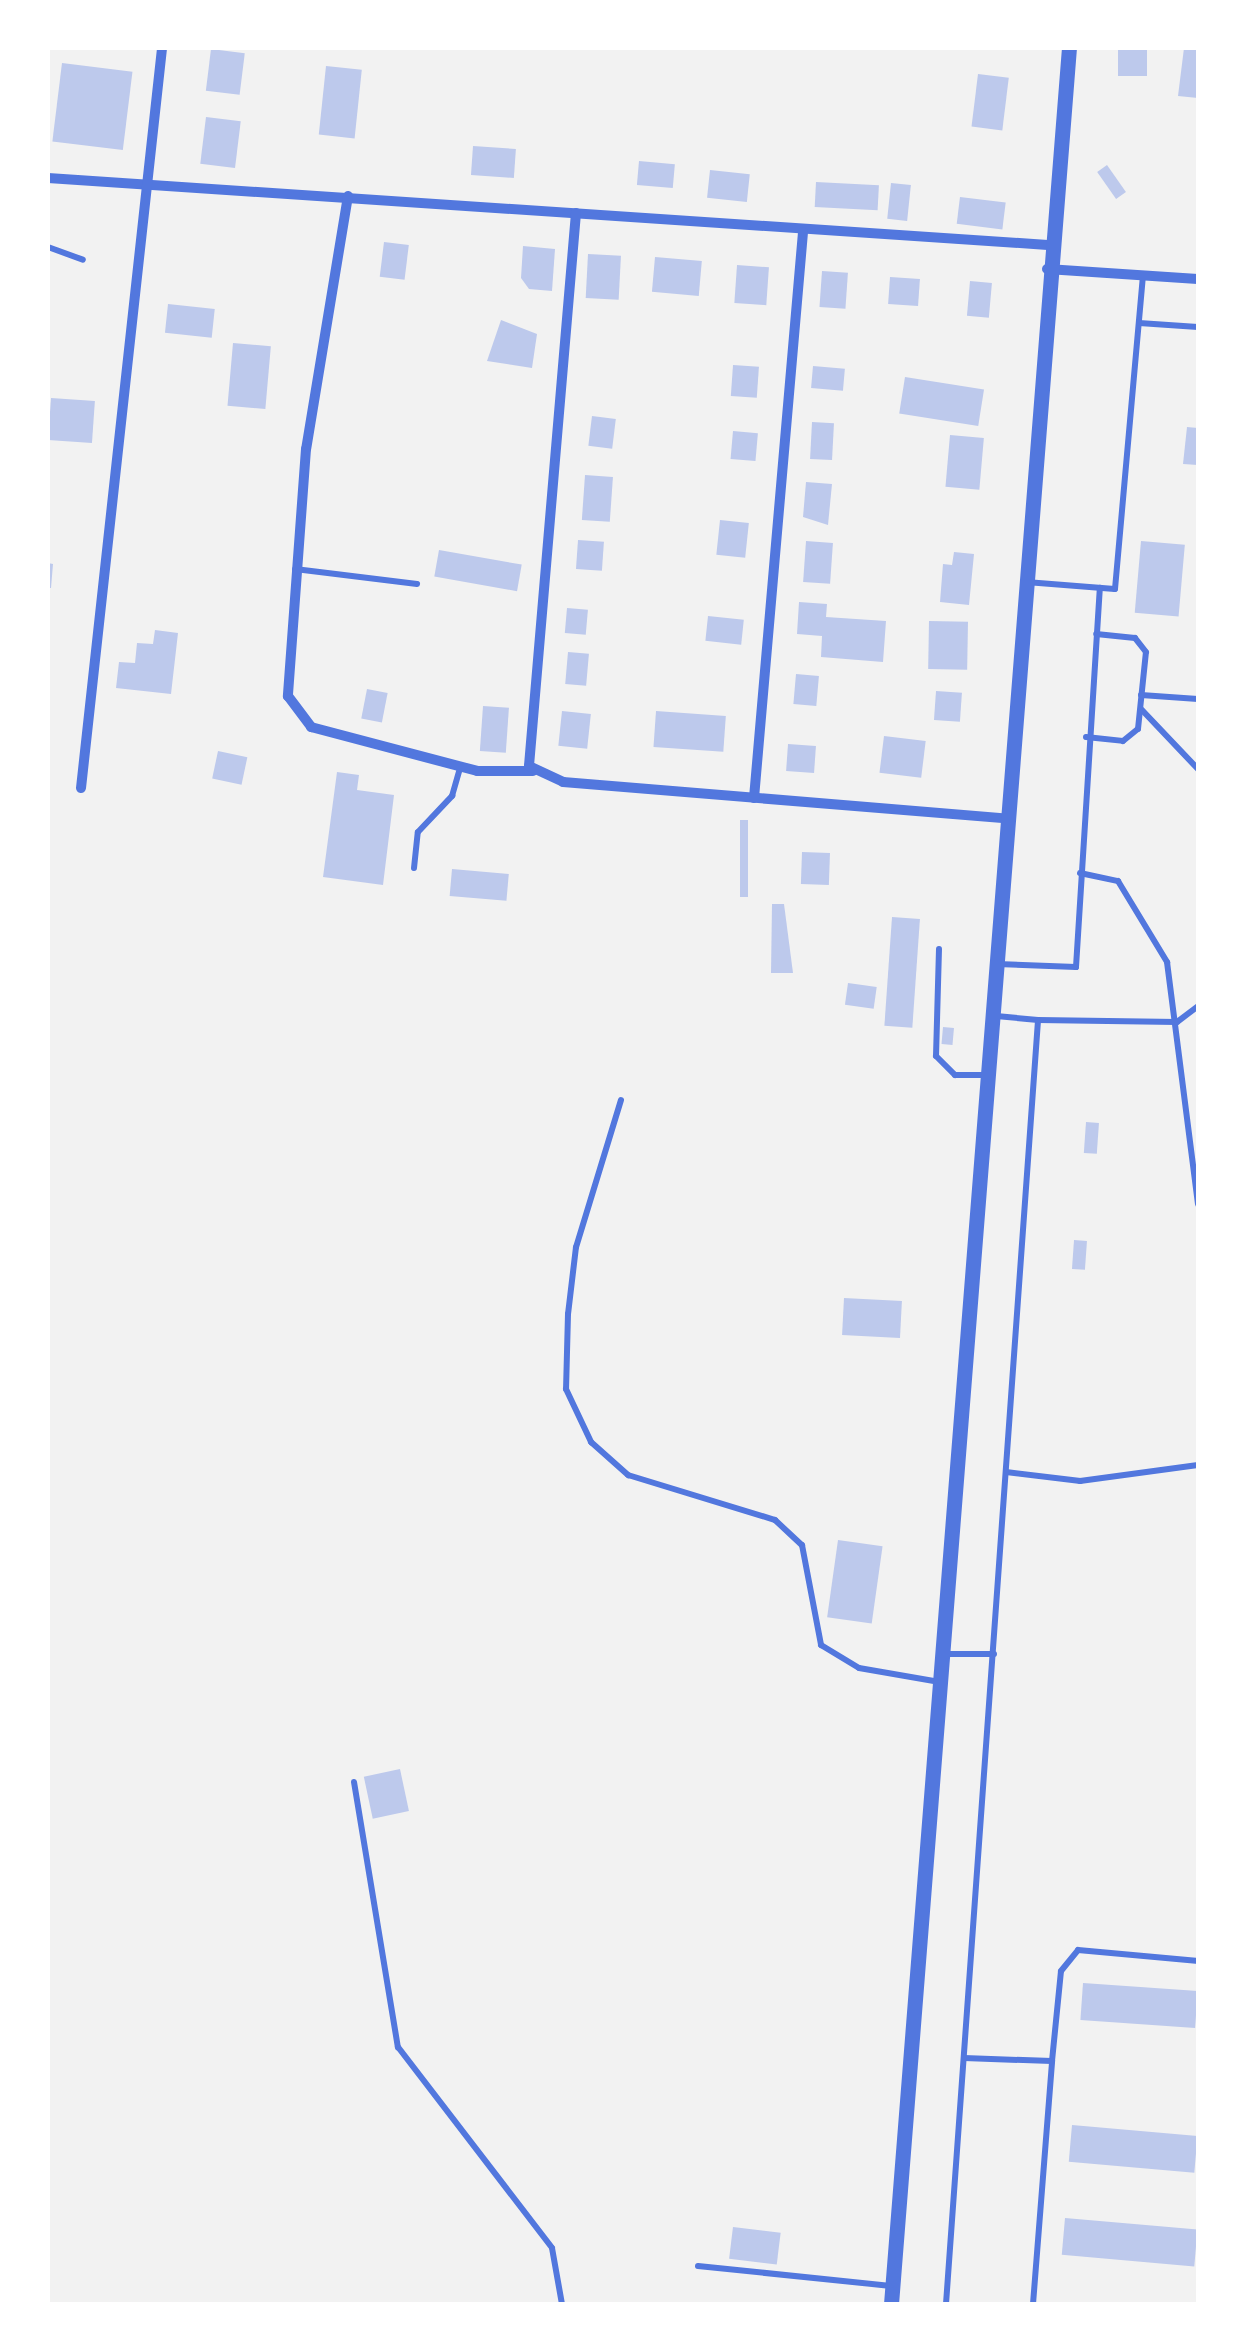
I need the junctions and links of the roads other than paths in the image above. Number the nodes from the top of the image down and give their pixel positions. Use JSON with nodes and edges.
{"nodes":[{"id":1,"x":162,"y":48,"type":"edge"},
{"id":2,"x":1069,"y":48,"type":"edge"},
{"id":3,"x":48,"y":178,"type":"edge"},
{"id":4,"x":144,"y":184,"type":"junction"},
{"id":5,"x":348,"y":196,"type":"junction"},
{"id":6,"x":576,"y":213,"type":"junction"},
{"id":7,"x":803,"y":232,"type":"junction"},
{"id":8,"x":1048,"y":244,"type":"junction"},
{"id":9,"x":48,"y":247,"type":"edge"},
{"id":10,"x":84,"y":260,"type":"dead end"},
{"id":11,"x":1046,"y":269,"type":"junction"},
{"id":12,"x":1142,"y":276,"type":"junction"},
{"id":13,"x":1198,"y":279,"type":"edge"},
{"id":14,"x":1139,"y":322,"type":"junction"},
{"id":15,"x":1198,"y":327,"type":"edge"},
{"id":16,"x":294,"y":568,"type":"junction"},
{"id":17,"x":1024,"y":582,"type":"junction"},
{"id":18,"x":417,"y":584,"type":"dead end"},
{"id":19,"x":1100,"y":588,"type":"junction"},
{"id":20,"x":1096,"y":634,"type":"junction"},
{"id":21,"x":1141,"y":694,"type":"junction"},
{"id":22,"x":1198,"y":699,"type":"edge"},
{"id":23,"x":1140,"y":708,"type":"junction"},
{"id":24,"x":1086,"y":738,"type":"junction"},
{"id":25,"x":460,"y":768,"type":"junction"},
{"id":26,"x":534,"y":770,"type":"junction"},
{"id":27,"x":1198,"y":770,"type":"edge"},
{"id":28,"x":81,"y":788,"type":"dead end"},
{"id":29,"x":754,"y":798,"type":"junction"},
{"id":30,"x":1002,"y":818,"type":"junction"},
{"id":31,"x":414,"y":868,"type":"dead end"},
{"id":32,"x":1080,"y":873,"type":"junction"},
{"id":33,"x":939,"y":949,"type":"dead end"},
{"id":34,"x":992,"y":964,"type":"junction"},
{"id":35,"x":1198,"y":1006,"type":"edge"},
{"id":36,"x":990,"y":1016,"type":"junction"},
{"id":37,"x":1038,"y":1020,"type":"junction"},
{"id":38,"x":1177,"y":1022,"type":"junction"},
{"id":39,"x":985,"y":1075,"type":"junction"},
{"id":40,"x":621,"y":1100,"type":"dead end"},
{"id":41,"x":1198,"y":1204,"type":"edge"},
{"id":42,"x":1198,"y":1465,"type":"edge"},
{"id":43,"x":1006,"y":1472,"type":"junction"},
{"id":44,"x":936,"y":1654,"type":"junction"},
{"id":45,"x":994,"y":1654,"type":"junction"},
{"id":46,"x":934,"y":1681,"type":"junction"},
{"id":47,"x":354,"y":1782,"type":"dead end"},
{"id":48,"x":1198,"y":1961,"type":"edge"},
{"id":49,"x":964,"y":2058,"type":"junction"},
{"id":50,"x":1052,"y":2061,"type":"junction"},
{"id":51,"x":698,"y":2266,"type":"dead end"},
{"id":52,"x":892,"y":2286,"type":"junction"},
{"id":53,"x":562,"y":2304,"type":"edge"},
{"id":54,"x":891,"y":2304,"type":"edge"},
{"id":55,"x":946,"y":2304,"type":"edge"},
{"id":56,"x":1033,"y":2304,"type":"edge"}],
"edges":[{"from":1,"to":4,"type":"street"},
{"from":2,"to":8,"type":"street"},
{"from":3,"to":4,"type":"street"},
{"from":4,"to":5,"type":"street"},
{"from":4,"to":28,"type":"street"},
{"from":5,"to":6,"type":"street"},
{"from":5,"to":16,"type":"street"},
{"from":6,"to":7,"type":"street"},
{"from":6,"to":26,"type":"street"},
{"from":7,"to":8,"type":"street"},
{"from":7,"to":29,"type":"street"},
{"from":8,"to":11,"type":"street"},
{"from":9,"to":10,"type":"lane"},
{"from":11,"to":12,"type":"street"},
{"from":11,"to":17,"type":"street"},
{"from":12,"to":13,"type":"street"},
{"from":12,"to":14,"type":"lane"},
{"from":14,"to":15,"type":"lane"},
{"from":14,"to":19,"type":"lane"},
{"from":16,"to":18,"type":"lane"},
{"from":16,"to":25,"type":"street"},
{"from":17,"to":19,"type":"lane"},
{"from":17,"to":30,"type":"street"},
{"from":19,"to":20,"type":"lane"},
{"from":20,"to":21,"type":"lane"},
{"from":20,"to":24,"type":"lane"},
{"from":21,"to":22,"type":"lane"},
{"from":21,"to":23,"type":"lane"},
{"from":23,"to":24,"type":"lane"},
{"from":23,"to":27,"type":"lane"},
{"from":24,"to":32,"type":"lane"},
{"from":25,"to":26,"type":"street"},
{"from":25,"to":31,"type":"lane"},
{"from":26,"to":29,"type":"street"},
{"from":29,"to":30,"type":"street"},
{"from":30,"to":34,"type":"street"},
{"from":32,"to":34,"type":"lane"},
{"from":32,"to":38,"type":"lane"},
{"from":33,"to":39,"type":"lane"},
{"from":34,"to":36,"type":"street"},
{"from":35,"to":38,"type":"lane"},
{"from":36,"to":37,"type":"lane"},
{"from":36,"to":39,"type":"street"},
{"from":37,"to":38,"type":"lane"},
{"from":37,"to":43,"type":"lane"},
{"from":38,"to":41,"type":"lane"},
{"from":39,"to":44,"type":"street"},
{"from":40,"to":46,"type":"lane"},
{"from":42,"to":43,"type":"lane"},
{"from":43,"to":45,"type":"lane"},
{"from":44,"to":45,"type":"lane"},
{"from":44,"to":46,"type":"street"},
{"from":45,"to":49,"type":"lane"},
{"from":46,"to":52,"type":"street"},
{"from":47,"to":53,"type":"lane"},
{"from":48,"to":50,"type":"lane"},
{"from":49,"to":50,"type":"lane"},
{"from":49,"to":55,"type":"lane"},
{"from":50,"to":56,"type":"lane"},
{"from":51,"to":52,"type":"lane"},
{"from":52,"to":54,"type":"street"}]}
